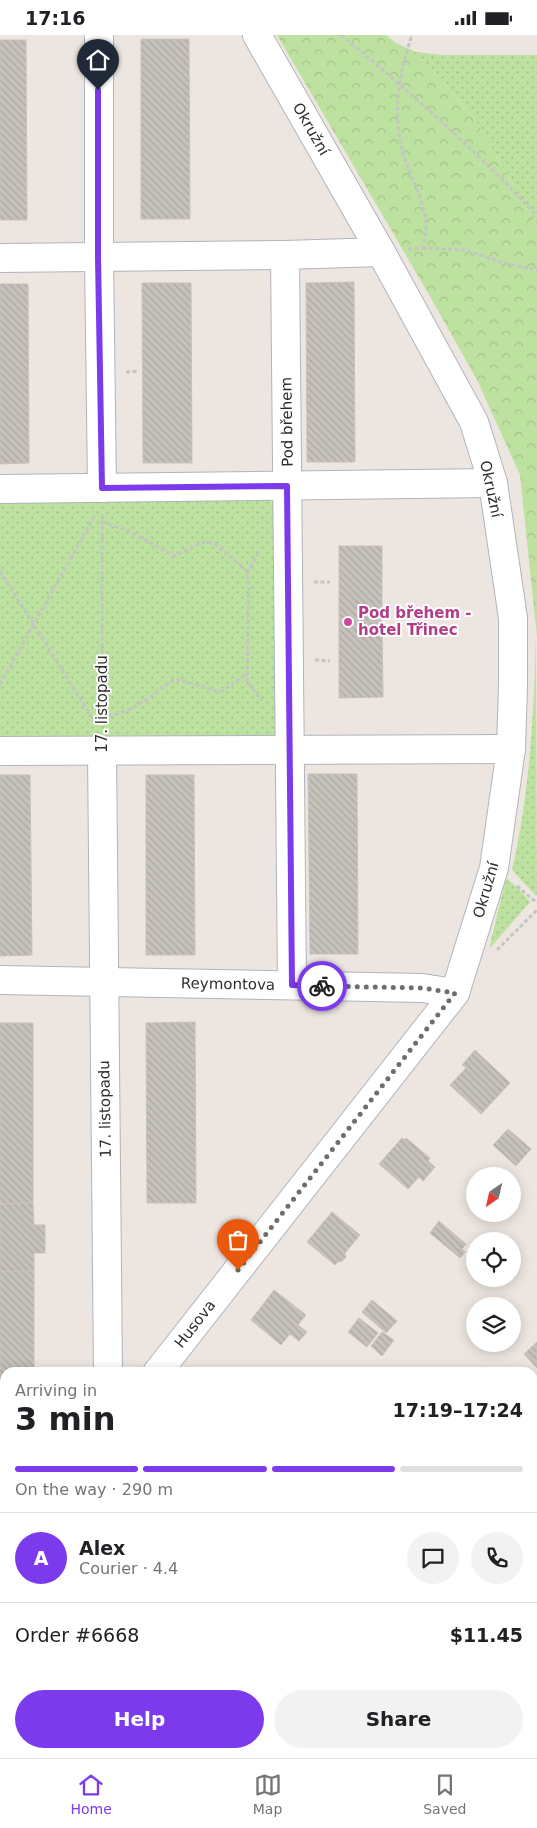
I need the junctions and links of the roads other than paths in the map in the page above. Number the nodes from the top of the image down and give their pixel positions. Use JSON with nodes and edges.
{"nodes":[{"id":1,"x":98,"y":35,"type":"edge"},
{"id":2,"x":258,"y":35,"type":"edge"},
{"id":3,"x":381,"y":252,"type":"junction"},
{"id":4,"x":285,"y":255,"type":"junction"},
{"id":5,"x":98,"y":257,"type":"junction"},
{"id":6,"x":0,"y":258,"type":"edge"},
{"id":7,"x":493,"y":483,"type":"junction"},
{"id":8,"x":287,"y":486,"type":"junction"},
{"id":9,"x":0,"y":489,"type":"edge"},
{"id":10,"x":102,"y":495,"type":"junction"},
{"id":11,"x":102,"y":742,"type":"junction"},
{"id":12,"x":511,"y":749,"type":"junction"},
{"id":13,"x":290,"y":750,"type":"junction"},
{"id":14,"x":0,"y":751,"type":"edge"},
{"id":15,"x":0,"y":980,"type":"edge"},
{"id":16,"x":104,"y":982,"type":"junction"},
{"id":17,"x":292,"y":985,"type":"junction"},
{"id":18,"x":455,"y":993,"type":"junction"},
{"id":19,"x":108,"y":1367,"type":"edge"},
{"id":20,"x":162,"y":1367,"type":"edge"}],
"edges":[{"from":1,"to":5,"type":"street"},
{"from":2,"to":3,"type":"street","name":"Okružní"},
{"from":3,"to":4,"type":"street"},
{"from":3,"to":7,"type":"street","name":"Okružní"},
{"from":4,"to":5,"type":"street"},
{"from":4,"to":8,"type":"street","name":"Pod břehem"},
{"from":5,"to":6,"type":"street"},
{"from":5,"to":10,"type":"street"},
{"from":7,"to":8,"type":"street"},
{"from":7,"to":12,"type":"street","name":"Okružní"},
{"from":8,"to":10,"type":"street"},
{"from":8,"to":13,"type":"street","name":"Pod břehem"},
{"from":9,"to":10,"type":"street"},
{"from":11,"to":13,"type":"street"},
{"from":11,"to":14,"type":"street"},
{"from":11,"to":16,"type":"street","name":"17. listopadu"},
{"from":12,"to":13,"type":"street"},
{"from":12,"to":18,"type":"street","name":"Okružní"},
{"from":13,"to":17,"type":"street","name":"Pod břehem"},
{"from":15,"to":16,"type":"street","name":"Reymontova"},
{"from":16,"to":17,"type":"street","name":"Reymontova"},
{"from":16,"to":19,"type":"street","name":"17. listopadu"},
{"from":17,"to":18,"type":"street","name":"Reymontova"},
{"from":18,"to":20,"type":"street","name":"Husova"}]}
